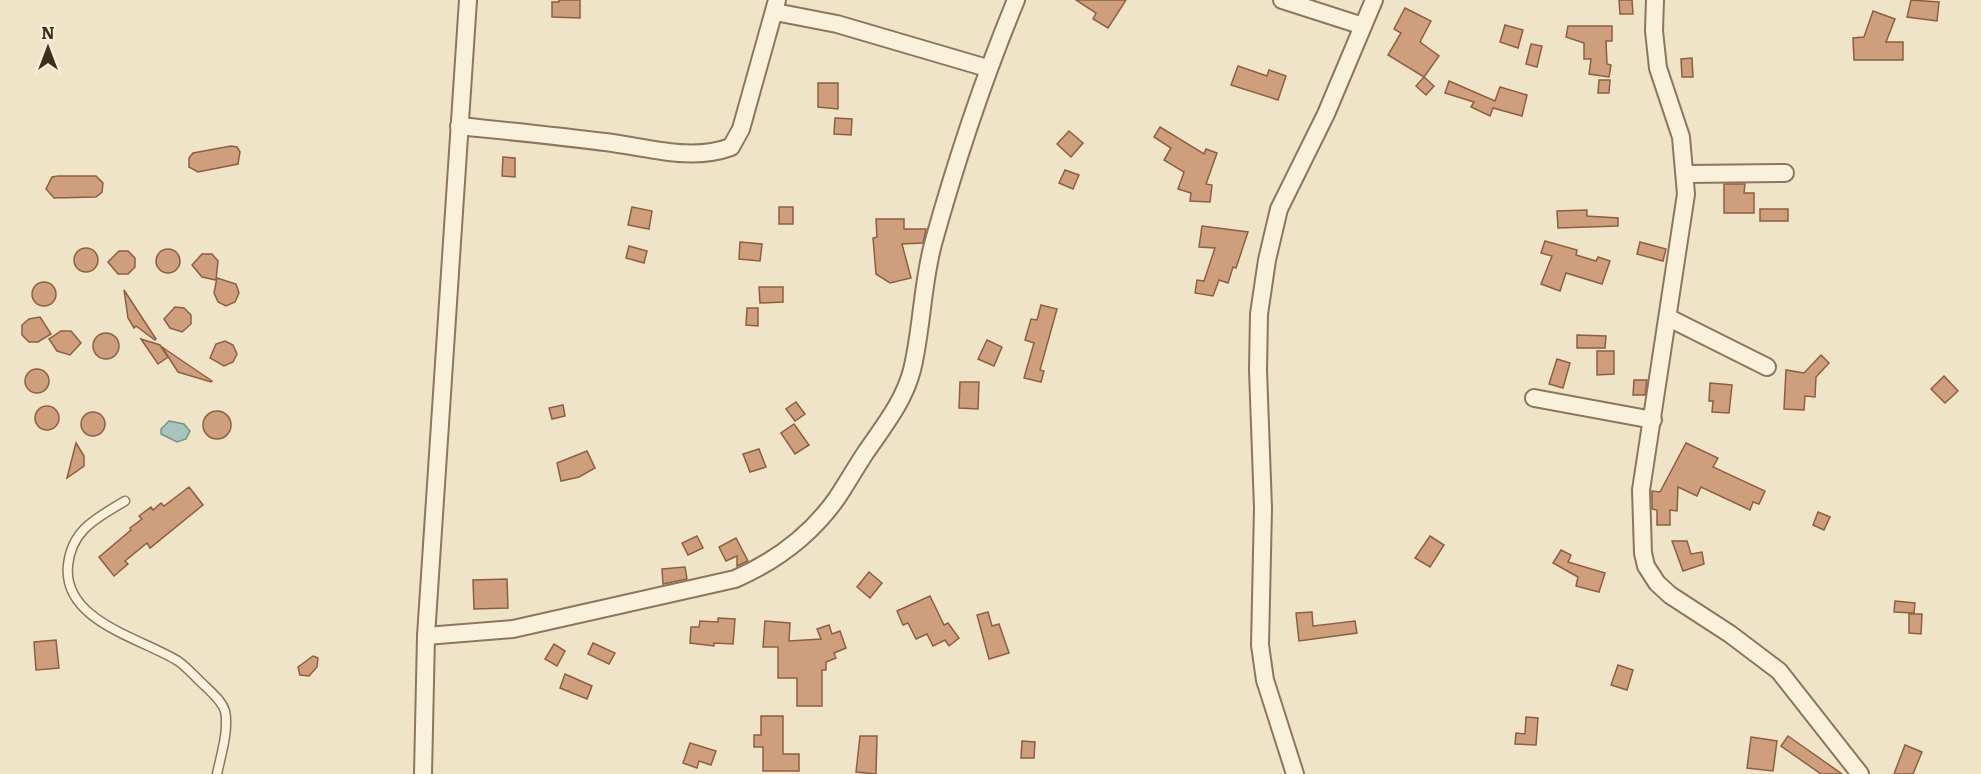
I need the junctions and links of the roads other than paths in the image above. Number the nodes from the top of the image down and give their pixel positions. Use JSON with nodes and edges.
{"nodes":[{"id":1,"x":468,"y":0,"type":"edge"},
{"id":2,"x":1016,"y":0,"type":"edge"},
{"id":3,"x":1282,"y":0,"type":"edge"},
{"id":4,"x":1374,"y":0,"type":"edge"},
{"id":5,"x":1655,"y":0,"type":"edge"},
{"id":6,"x":776,"y":6,"type":"edge"},
{"id":7,"x":1363,"y":26,"type":"junction"},
{"id":8,"x":987,"y":68,"type":"junction"},
{"id":9,"x":459,"y":126,"type":"junction"},
{"id":10,"x":1785,"y":173,"type":"dead end"},
{"id":11,"x":1686,"y":174,"type":"junction"},
{"id":12,"x":1669,"y":318,"type":"junction"},
{"id":13,"x":1767,"y":367,"type":"dead end"},
{"id":14,"x":1534,"y":398,"type":"dead end"},
{"id":15,"x":1653,"y":420,"type":"junction"},
{"id":16,"x":125,"y":501,"type":"dead end"},
{"id":17,"x":426,"y":636,"type":"junction"},
{"id":18,"x":217,"y":774,"type":"edge"},
{"id":19,"x":423,"y":774,"type":"edge"},
{"id":20,"x":1295,"y":774,"type":"edge"},
{"id":21,"x":1860,"y":774,"type":"edge"}],
"edges":[{"from":1,"to":9,"type":"street"},
{"from":2,"to":8,"type":"street"},
{"from":3,"to":7,"type":"street"},
{"from":4,"to":7,"type":"street"},
{"from":5,"to":11,"type":"street"},
{"from":6,"to":8,"type":"street"},
{"from":6,"to":9,"type":"street"},
{"from":7,"to":20,"type":"street"},
{"from":8,"to":17,"type":"street"},
{"from":9,"to":17,"type":"street"},
{"from":10,"to":11,"type":"street"},
{"from":11,"to":12,"type":"street"},
{"from":12,"to":13,"type":"street"},
{"from":12,"to":15,"type":"street"},
{"from":14,"to":15,"type":"street"},
{"from":15,"to":21,"type":"street"},
{"from":16,"to":18,"type":"lane"},
{"from":17,"to":19,"type":"street"}]}
